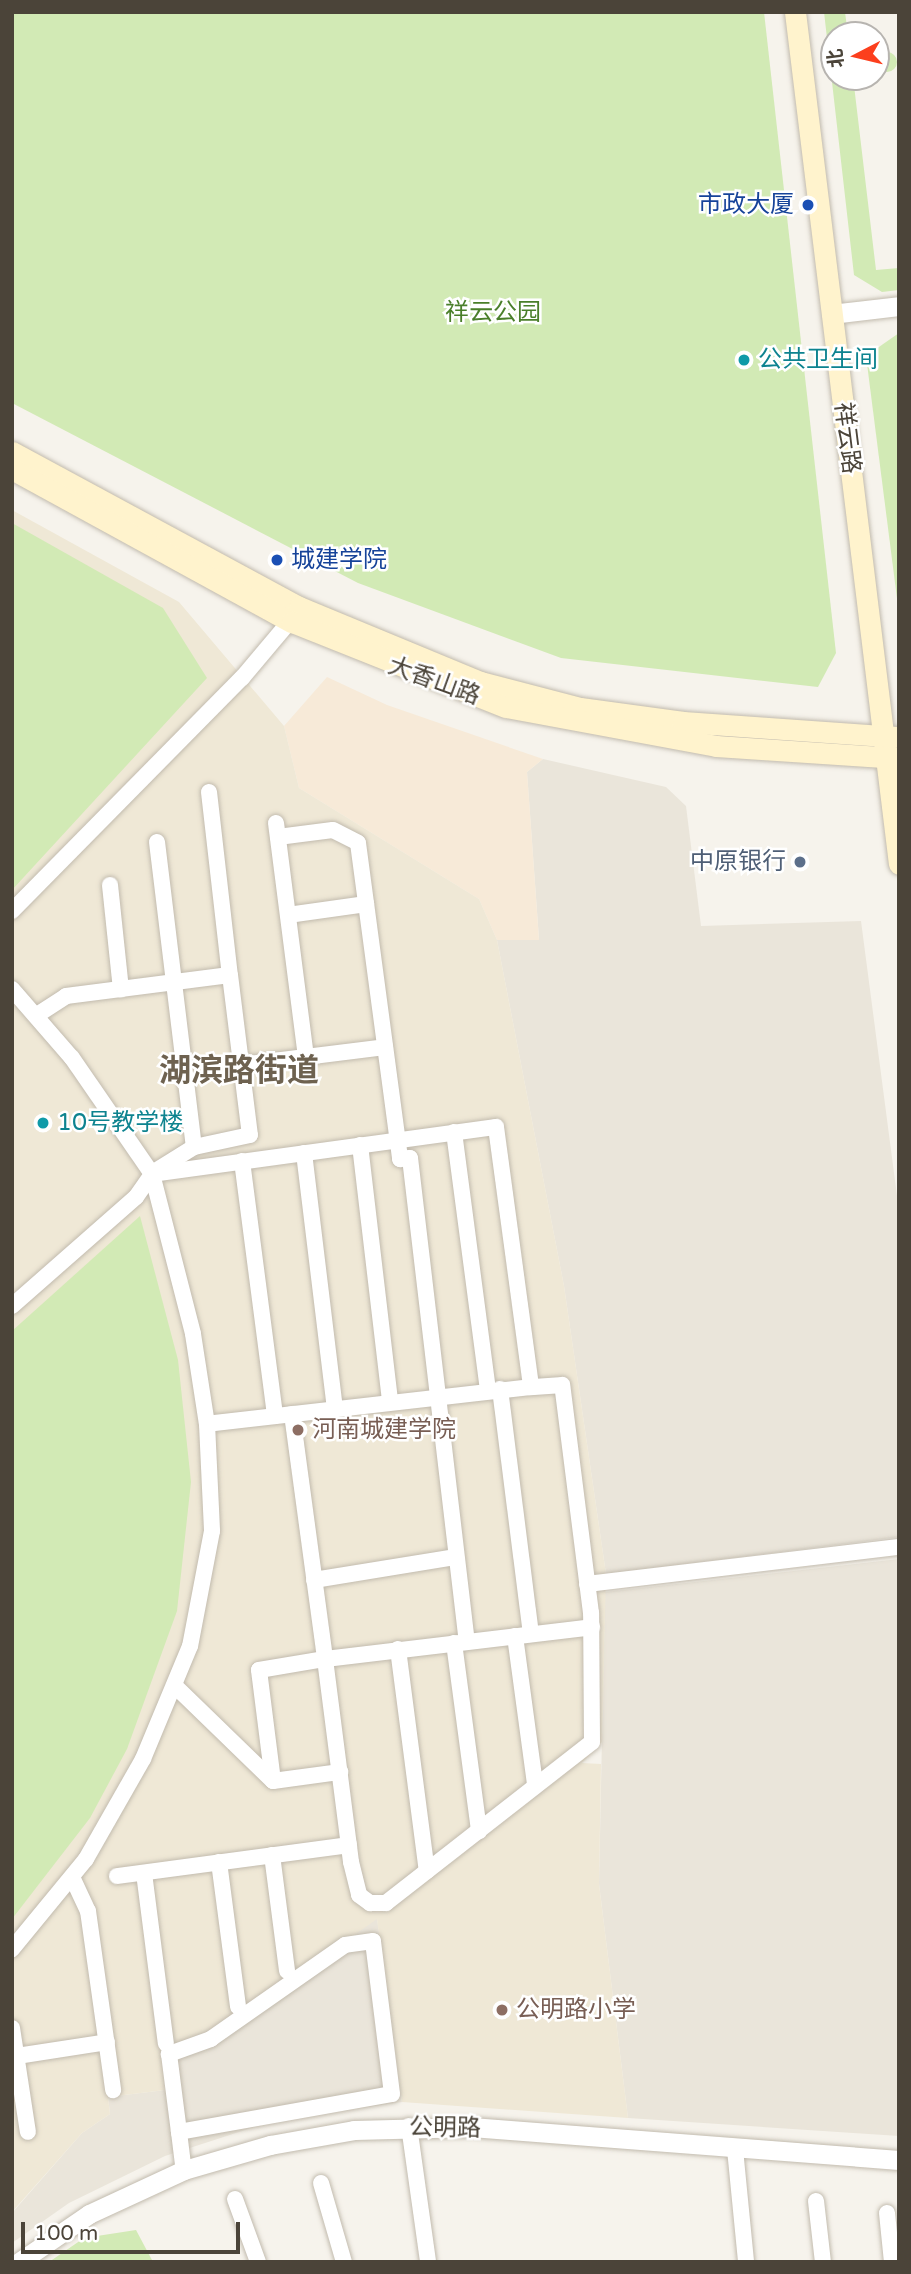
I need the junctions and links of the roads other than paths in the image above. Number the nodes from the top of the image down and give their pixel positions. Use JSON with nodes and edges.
{"nodes":[{"id":1,"x":795,"y":12,"type":"edge"},
{"id":2,"x":899,"y":306,"type":"edge"},
{"id":3,"x":831,"y":314,"type":"junction"},
{"id":4,"x":12,"y":452,"type":"edge"},
{"id":5,"x":12,"y":469,"type":"edge"},
{"id":6,"x":295,"y":615,"type":"junction"},
{"id":7,"x":892,"y":737,"type":"edge"},
{"id":8,"x":893,"y":758,"type":"edge"},
{"id":9,"x":209,"y":792,"type":"dead end"},
{"id":10,"x":157,"y":842,"type":"dead end"},
{"id":11,"x":899,"y":864,"type":"edge"},
{"id":12,"x":110,"y":885,"type":"dead end"},
{"id":13,"x":366,"y":904,"type":"junction"},
{"id":14,"x":12,"y":911,"type":"edge"},
{"id":15,"x":288,"y":915,"type":"junction"},
{"id":16,"x":230,"y":975,"type":"junction"},
{"id":17,"x":174,"y":982,"type":"junction"},
{"id":18,"x":12,"y":989,"type":"edge"},
{"id":19,"x":121,"y":989,"type":"junction"},
{"id":20,"x":37,"y":1015,"type":"junction"},
{"id":21,"x":385,"y":1047,"type":"junction"},
{"id":22,"x":306,"y":1057,"type":"junction"},
{"id":23,"x":242,"y":1065,"type":"junction"},
{"id":24,"x":454,"y":1132,"type":"junction"},
{"id":25,"x":397,"y":1141,"type":"junction"},
{"id":26,"x":359,"y":1145,"type":"junction"},
{"id":27,"x":194,"y":1147,"type":"junction"},
{"id":28,"x":304,"y":1153,"type":"junction"},
{"id":29,"x":242,"y":1161,"type":"junction"},
{"id":30,"x":152,"y":1174,"type":"junction"},
{"id":31,"x":12,"y":1306,"type":"edge"},
{"id":32,"x":531,"y":1387,"type":"junction"},
{"id":33,"x":494,"y":1389,"type":"junction"},
{"id":34,"x":440,"y":1395,"type":"junction"},
{"id":35,"x":390,"y":1402,"type":"junction"},
{"id":36,"x":335,"y":1408,"type":"junction"},
{"id":37,"x":292,"y":1414,"type":"junction"},
{"id":38,"x":275,"y":1416,"type":"junction"},
{"id":39,"x":207,"y":1424,"type":"junction"},
{"id":40,"x":899,"y":1547,"type":"edge"},
{"id":41,"x":456,"y":1557,"type":"junction"},
{"id":42,"x":314,"y":1580,"type":"junction"},
{"id":43,"x":587,"y":1584,"type":"junction"},
{"id":44,"x":592,"y":1627,"type":"junction"},
{"id":45,"x":523,"y":1635,"type":"junction"},
{"id":46,"x":461,"y":1642,"type":"junction"},
{"id":47,"x":398,"y":1649,"type":"junction"},
{"id":48,"x":325,"y":1659,"type":"junction"},
{"id":49,"x":175,"y":1686,"type":"junction"},
{"id":50,"x":340,"y":1772,"type":"junction"},
{"id":51,"x":274,"y":1781,"type":"junction"},
{"id":52,"x":535,"y":1784,"type":"junction"},
{"id":53,"x":479,"y":1831,"type":"junction"},
{"id":54,"x":349,"y":1845,"type":"junction"},
{"id":55,"x":272,"y":1855,"type":"junction"},
{"id":56,"x":219,"y":1862,"type":"junction"},
{"id":57,"x":427,"y":1871,"type":"junction"},
{"id":58,"x":144,"y":1872,"type":"junction"},
{"id":59,"x":117,"y":1876,"type":"dead end"},
{"id":60,"x":72,"y":1877,"type":"junction"},
{"id":61,"x":12,"y":1949,"type":"edge"},
{"id":62,"x":287,"y":1971,"type":"dead end"},
{"id":63,"x":238,"y":2007,"type":"dead end"},
{"id":64,"x":12,"y":2028,"type":"edge"},
{"id":65,"x":107,"y":2042,"type":"junction"},
{"id":66,"x":166,"y":2044,"type":"dead end"},
{"id":67,"x":16,"y":2056,"type":"junction"},
{"id":68,"x":113,"y":2090,"type":"dead end"},
{"id":69,"x":409,"y":2126,"type":"junction"},
{"id":70,"x":28,"y":2132,"type":"dead end"},
{"id":71,"x":179,"y":2132,"type":"junction"},
{"id":72,"x":735,"y":2149,"type":"junction"},
{"id":73,"x":899,"y":2160,"type":"edge"},
{"id":74,"x":184,"y":2170,"type":"junction"},
{"id":75,"x":321,"y":2183,"type":"dead end"},
{"id":76,"x":235,"y":2199,"type":"dead end"},
{"id":77,"x":816,"y":2201,"type":"dead end"},
{"id":78,"x":887,"y":2213,"type":"dead end"},
{"id":79,"x":19,"y":2262,"type":"edge"},
{"id":80,"x":258,"y":2262,"type":"edge"},
{"id":81,"x":344,"y":2262,"type":"edge"},
{"id":82,"x":428,"y":2262,"type":"edge"},
{"id":83,"x":747,"y":2262,"type":"edge"},
{"id":84,"x":822,"y":2262,"type":"edge"},
{"id":85,"x":892,"y":2262,"type":"edge"}],
"edges":[{"from":1,"to":3,"type":"main road","name":"祥云路"},
{"from":2,"to":3,"type":"street"},
{"from":3,"to":7,"type":"main road","name":"祥云路"},
{"from":4,"to":6,"type":"main road","name":"大香山路"},
{"from":5,"to":6,"type":"main road","name":"大香山路"},
{"from":6,"to":7,"type":"main road","name":"大香山路"},
{"from":6,"to":8,"type":"main road","name":"大香山路"},
{"from":6,"to":14,"type":"street"},
{"from":7,"to":8,"type":"main road","name":"祥云路"},
{"from":8,"to":11,"type":"main road","name":"祥云路"},
{"from":9,"to":16,"type":"street"},
{"from":10,"to":17,"type":"street"},
{"from":12,"to":19,"type":"street"},
{"from":13,"to":15,"type":"street"},
{"from":13,"to":15,"type":"street"},
{"from":13,"to":21,"type":"street"},
{"from":15,"to":22,"type":"street"},
{"from":16,"to":17,"type":"street"},
{"from":16,"to":23,"type":"street"},
{"from":17,"to":19,"type":"street"},
{"from":17,"to":27,"type":"street"},
{"from":18,"to":20,"type":"street"},
{"from":19,"to":20,"type":"street"},
{"from":20,"to":30,"type":"street"},
{"from":21,"to":22,"type":"street"},
{"from":21,"to":25,"type":"street"},
{"from":22,"to":23,"type":"street"},
{"from":23,"to":27,"type":"street"},
{"from":24,"to":25,"type":"street"},
{"from":24,"to":32,"type":"street"},
{"from":24,"to":33,"type":"street"},
{"from":25,"to":26,"type":"street"},
{"from":25,"to":34,"type":"street"},
{"from":26,"to":28,"type":"street"},
{"from":26,"to":35,"type":"street"},
{"from":27,"to":30,"type":"street"},
{"from":28,"to":29,"type":"street"},
{"from":28,"to":36,"type":"street"},
{"from":29,"to":30,"type":"street"},
{"from":29,"to":38,"type":"street"},
{"from":30,"to":31,"type":"street"},
{"from":30,"to":39,"type":"street"},
{"from":32,"to":33,"type":"street"},
{"from":32,"to":43,"type":"street"},
{"from":33,"to":34,"type":"street"},
{"from":33,"to":45,"type":"street"},
{"from":34,"to":35,"type":"street"},
{"from":34,"to":41,"type":"street"},
{"from":35,"to":36,"type":"street"},
{"from":36,"to":37,"type":"street"},
{"from":37,"to":38,"type":"street"},
{"from":37,"to":42,"type":"street"},
{"from":38,"to":39,"type":"street"},
{"from":39,"to":49,"type":"street"},
{"from":40,"to":43,"type":"street"},
{"from":41,"to":42,"type":"street"},
{"from":41,"to":46,"type":"street"},
{"from":42,"to":48,"type":"street"},
{"from":43,"to":44,"type":"street"},
{"from":44,"to":45,"type":"street"},
{"from":44,"to":52,"type":"street"},
{"from":45,"to":46,"type":"street"},
{"from":45,"to":52,"type":"street"},
{"from":46,"to":47,"type":"street"},
{"from":46,"to":53,"type":"street"},
{"from":47,"to":48,"type":"street"},
{"from":47,"to":57,"type":"street"},
{"from":48,"to":50,"type":"street"},
{"from":48,"to":51,"type":"street"},
{"from":49,"to":51,"type":"street"},
{"from":49,"to":60,"type":"street"},
{"from":50,"to":51,"type":"street"},
{"from":50,"to":54,"type":"street"},
{"from":52,"to":53,"type":"street"},
{"from":53,"to":57,"type":"street"},
{"from":54,"to":55,"type":"street"},
{"from":54,"to":57,"type":"street"},
{"from":55,"to":56,"type":"street"},
{"from":55,"to":62,"type":"street"},
{"from":56,"to":58,"type":"street"},
{"from":56,"to":63,"type":"street"},
{"from":58,"to":59,"type":"street"},
{"from":58,"to":66,"type":"street"},
{"from":60,"to":61,"type":"street"},
{"from":60,"to":65,"type":"street"},
{"from":64,"to":67,"type":"street"},
{"from":65,"to":67,"type":"street"},
{"from":65,"to":68,"type":"street"},
{"from":67,"to":70,"type":"street"},
{"from":69,"to":72,"type":"street","name":"公明路"},
{"from":69,"to":74,"type":"street","name":"公明路"},
{"from":69,"to":82,"type":"street"},
{"from":71,"to":71,"type":"street"},
{"from":71,"to":74,"type":"street"},
{"from":72,"to":73,"type":"street","name":"公明路"},
{"from":72,"to":83,"type":"street"},
{"from":74,"to":79,"type":"street","name":"公明路"},
{"from":75,"to":81,"type":"street"},
{"from":76,"to":80,"type":"street"},
{"from":77,"to":84,"type":"street"},
{"from":78,"to":85,"type":"street"}]}
